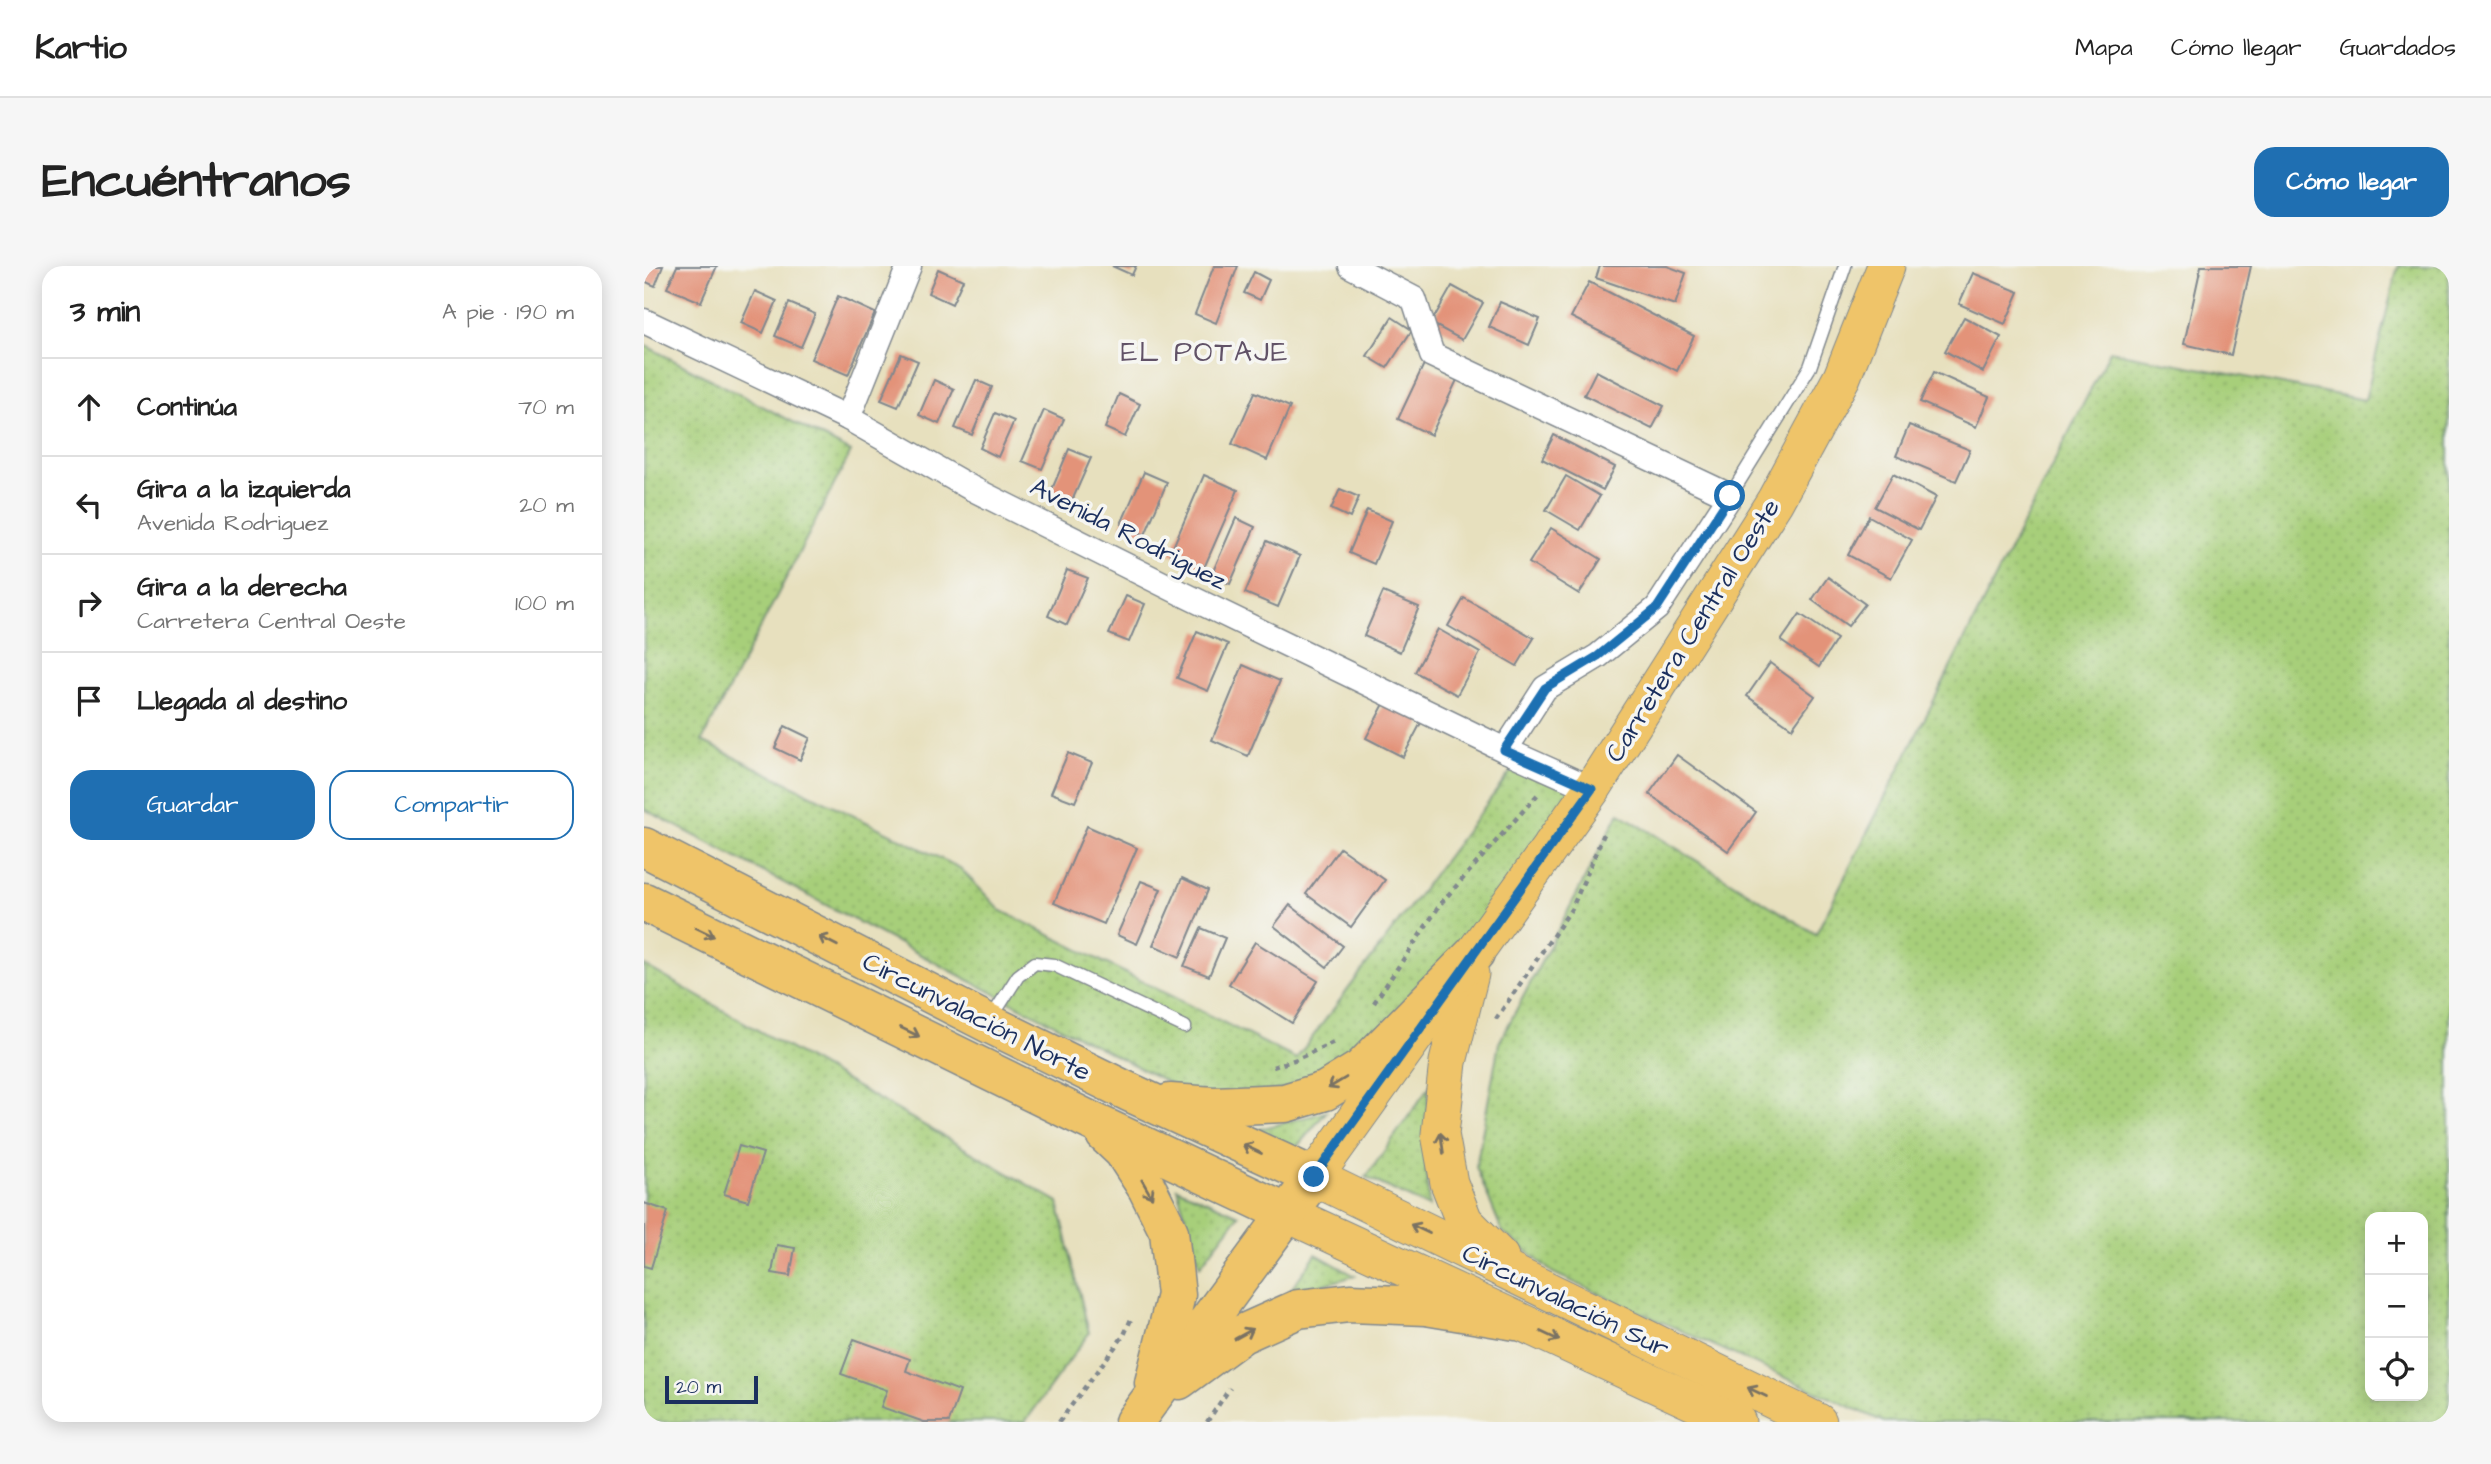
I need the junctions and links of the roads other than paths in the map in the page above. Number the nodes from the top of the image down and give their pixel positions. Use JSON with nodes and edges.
{"nodes":[{"id":1,"x":909,"y":266,"type":"edge"},
{"id":2,"x":1351,"y":266,"type":"edge"},
{"id":3,"x":1845,"y":266,"type":"edge"},
{"id":4,"x":1886,"y":266,"type":"edge"},
{"id":5,"x":644,"y":321,"type":"edge"},
{"id":6,"x":848,"y":418,"type":"junction"},
{"id":7,"x":1730,"y":496,"type":"junction"},
{"id":8,"x":1504,"y":750,"type":"junction"},
{"id":9,"x":1592,"y":789,"type":"junction"},
{"id":10,"x":644,"y":847,"type":"edge"},
{"id":11,"x":644,"y":902,"type":"edge"},
{"id":12,"x":1475,"y":953,"type":"junction"},
{"id":13,"x":988,"y":1023,"type":"junction"},
{"id":14,"x":1185,"y":1027,"type":"dead end"},
{"id":15,"x":1129,"y":1093,"type":"junction"},
{"id":16,"x":1087,"y":1119,"type":"junction"},
{"id":17,"x":1314,"y":1177,"type":"junction"},
{"id":18,"x":1288,"y":1214,"type":"junction"},
{"id":19,"x":1547,"y":1291,"type":"junction"},
{"id":20,"x":1516,"y":1321,"type":"junction"},
{"id":21,"x":1141,"y":1412,"type":"edge"},
{"id":22,"x":1737,"y":1422,"type":"edge"},
{"id":23,"x":1818,"y":1422,"type":"edge"}],
"edges":[{"from":1,"to":6,"type":"street"},
{"from":2,"to":7,"type":"street"},
{"from":3,"to":7,"type":"lane"},
{"from":4,"to":9,"type":"main road","name":"Carretera Central Oeste"},
{"from":5,"to":6,"type":"street","name":"Avenida Rodriguez"},
{"from":6,"to":8,"type":"street","name":"Avenida Rodriguez"},
{"from":7,"to":8,"type":"street"},
{"from":8,"to":9,"type":"street","name":"Avenida Rodriguez"},
{"from":9,"to":12,"type":"main road","name":"Carretera Central Oeste"},
{"from":13,"to":10,"type":"highway","name":"Circunvalación Norte","one_way":true},
{"from":11,"to":16,"type":"highway","name":"Circunvalación Norte","one_way":true},
{"from":12,"to":15,"type":"highway","one_way":true},
{"from":12,"to":17,"type":"main road","name":"Carretera Central Oeste"},
{"from":19,"to":12,"type":"main road","one_way":true},
{"from":13,"to":14,"type":"lane"},
{"from":13,"to":15,"type":"highway","name":"Circunvalación Norte"},
{"from":17,"to":15,"type":"highway","name":"Circunvalación Norte","one_way":true},
{"from":16,"to":18,"type":"highway","name":"Circunvalación Norte"},
{"from":16,"to":21,"type":"highway","one_way":true},
{"from":17,"to":18,"type":"highway"},
{"from":19,"to":17,"type":"main road","name":"Circunvalación Sur","one_way":true},
{"from":18,"to":20,"type":"main road","name":"Circunvalación Sur"},
{"from":18,"to":21,"type":"highway"},
{"from":23,"to":19,"type":"main road","name":"Circunvalación Sur","one_way":true},
{"from":21,"to":20,"type":"highway","one_way":true},
{"from":20,"to":22,"type":"main road","name":"Circunvalación Sur","one_way":true}]}
